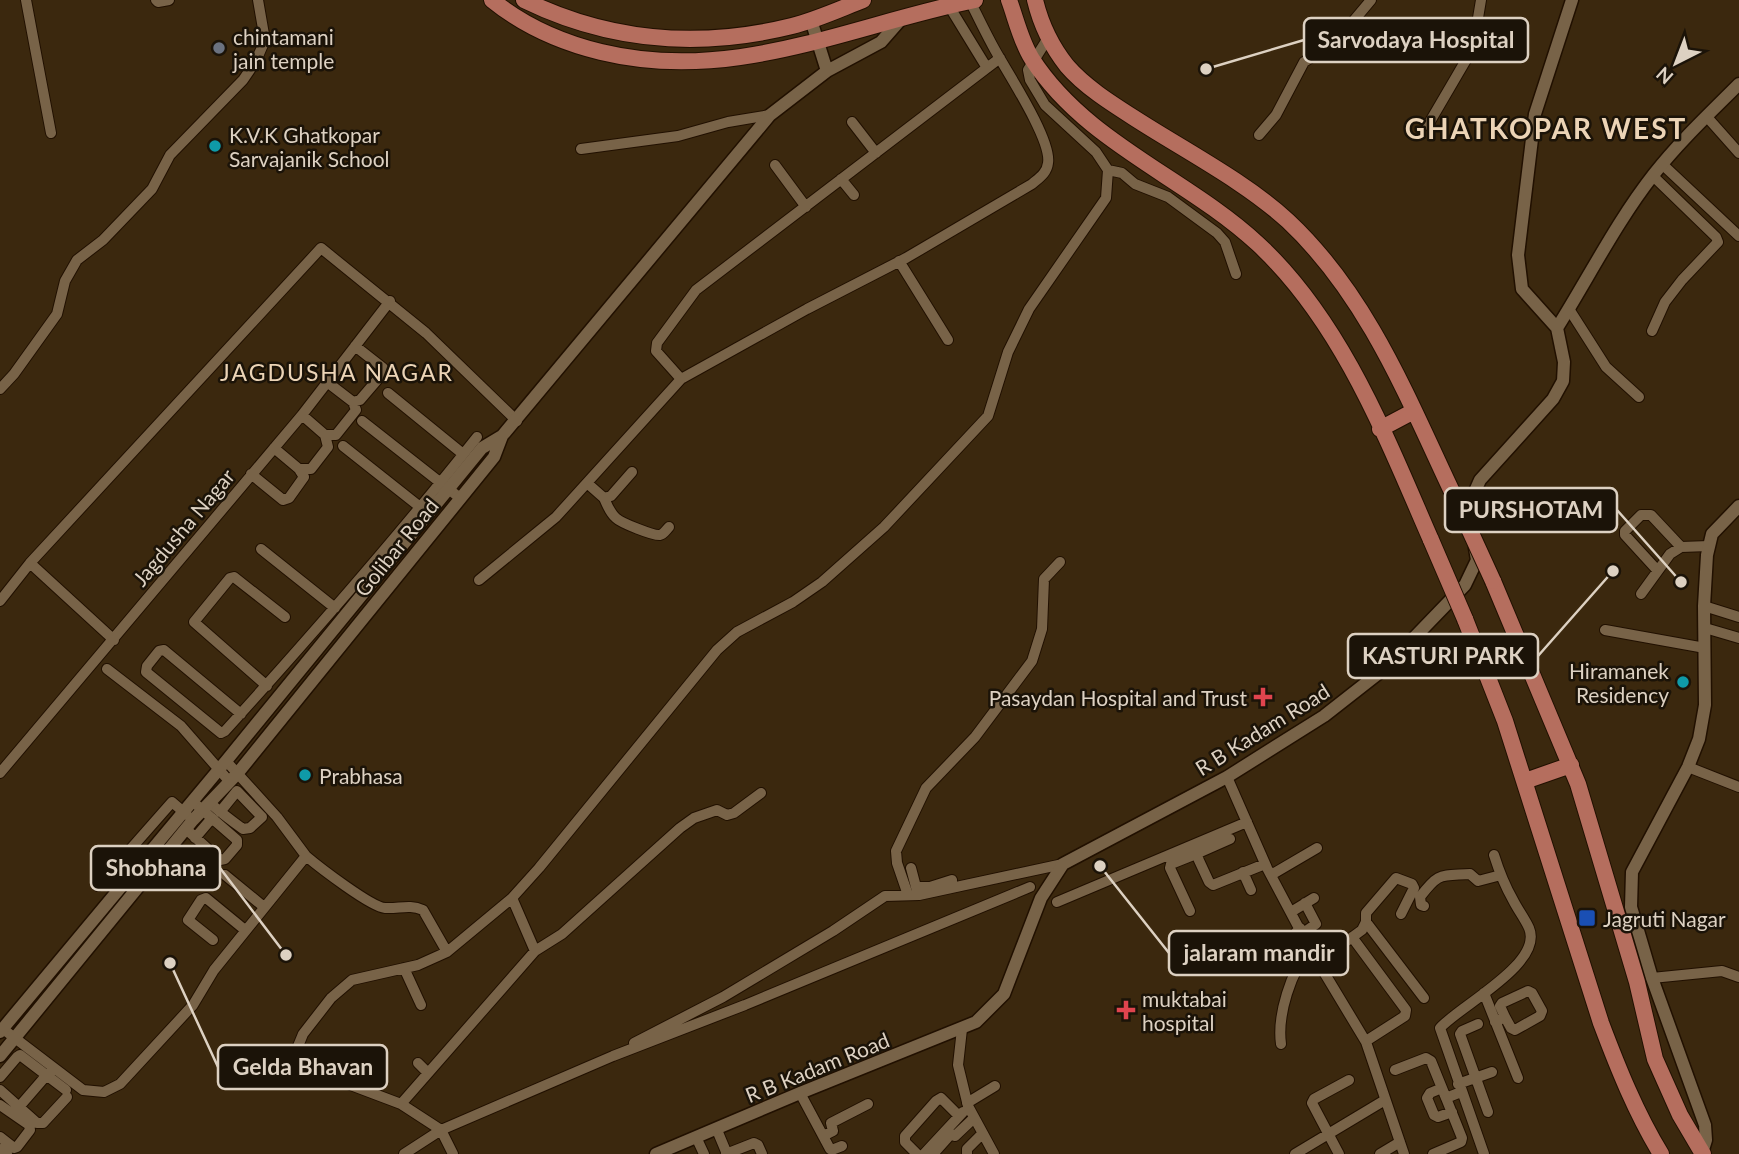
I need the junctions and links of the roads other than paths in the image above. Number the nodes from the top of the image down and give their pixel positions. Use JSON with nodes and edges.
{"nodes":[{"id":1,"x":26,"y":0,"type":"edge"},
{"id":2,"x":156,"y":0,"type":"edge"},
{"id":3,"x":169,"y":0,"type":"edge"},
{"id":4,"x":258,"y":0,"type":"edge"},
{"id":5,"x":492,"y":0,"type":"edge"},
{"id":6,"x":524,"y":0,"type":"edge"},
{"id":7,"x":863,"y":0,"type":"edge"},
{"id":8,"x":1009,"y":0,"type":"edge"},
{"id":9,"x":1035,"y":0,"type":"edge"},
{"id":10,"x":1371,"y":0,"type":"edge"},
{"id":11,"x":1482,"y":0,"type":"edge"},
{"id":12,"x":1572,"y":0,"type":"edge"},
{"id":13,"x":973,"y":1,"type":"edge"},
{"id":14,"x":949,"y":6,"type":"junction"},
{"id":15,"x":904,"y":16,"type":"junction"},
{"id":16,"x":811,"y":20,"type":"junction"},
{"id":17,"x":1048,"y":38,"type":"junction"},
{"id":18,"x":818,"y":41,"type":"junction"},
{"id":19,"x":1000,"y":58,"type":"junction"},
{"id":20,"x":1033,"y":60,"type":"junction"},
{"id":21,"x":987,"y":68,"type":"junction"},
{"id":22,"x":827,"y":71,"type":"junction"},
{"id":23,"x":1739,"y":84,"type":"edge"},
{"id":24,"x":770,"y":115,"type":"junction"},
{"id":25,"x":1707,"y":117,"type":"junction"},
{"id":26,"x":852,"y":122,"type":"dead end"},
{"id":27,"x":1428,"y":125,"type":"dead end"},
{"id":28,"x":51,"y":133,"type":"dead end"},
{"id":29,"x":1259,"y":135,"type":"dead end"},
{"id":30,"x":581,"y":149,"type":"dead end"},
{"id":31,"x":877,"y":153,"type":"junction"},
{"id":32,"x":1739,"y":153,"type":"edge"},
{"id":33,"x":775,"y":164,"type":"dead end"},
{"id":34,"x":1662,"y":164,"type":"junction"},
{"id":35,"x":1108,"y":170,"type":"junction"},
{"id":36,"x":1653,"y":176,"type":"junction"},
{"id":37,"x":841,"y":179,"type":"junction"},
{"id":38,"x":854,"y":195,"type":"dead end"},
{"id":39,"x":806,"y":206,"type":"junction"},
{"id":40,"x":1739,"y":236,"type":"edge"},
{"id":41,"x":899,"y":261,"type":"junction"},
{"id":42,"x":1236,"y":274,"type":"dead end"},
{"id":43,"x":390,"y":301,"type":"junction"},
{"id":44,"x":1569,"y":309,"type":"junction"},
{"id":45,"x":1556,"y":328,"type":"junction"},
{"id":46,"x":1652,"y":331,"type":"dead end"},
{"id":47,"x":948,"y":340,"type":"dead end"},
{"id":48,"x":355,"y":346,"type":"junction"},
{"id":49,"x":681,"y":379,"type":"junction"},
{"id":50,"x":327,"y":382,"type":"junction"},
{"id":51,"x":0,"y":389,"type":"edge"},
{"id":52,"x":388,"y":393,"type":"dead end"},
{"id":53,"x":1639,"y":397,"type":"dead end"},
{"id":54,"x":353,"y":402,"type":"junction"},
{"id":55,"x":1414,"y":411,"type":"junction"},
{"id":56,"x":302,"y":415,"type":"junction"},
{"id":57,"x":362,"y":421,"type":"dead end"},
{"id":58,"x":517,"y":421,"type":"junction"},
{"id":59,"x":1380,"y":429,"type":"junction"},
{"id":60,"x":326,"y":435,"type":"junction"},
{"id":61,"x":502,"y":436,"type":"junction"},
{"id":62,"x":477,"y":437,"type":"dead end"},
{"id":63,"x":344,"y":446,"type":"dead end"},
{"id":64,"x":274,"y":448,"type":"junction"},
{"id":65,"x":463,"y":454,"type":"junction"},
{"id":66,"x":299,"y":468,"type":"junction"},
{"id":67,"x":632,"y":472,"type":"dead end"},
{"id":68,"x":251,"y":474,"type":"junction"},
{"id":69,"x":587,"y":483,"type":"junction"},
{"id":70,"x":445,"y":486,"type":"junction"},
{"id":71,"x":460,"y":498,"type":"junction"},
{"id":72,"x":604,"y":498,"type":"junction"},
{"id":73,"x":1739,"y":506,"type":"edge"},
{"id":74,"x":420,"y":507,"type":"junction"},
{"id":75,"x":669,"y":527,"type":"dead end"},
{"id":76,"x":1709,"y":546,"type":"junction"},
{"id":77,"x":1681,"y":547,"type":"junction"},
{"id":78,"x":261,"y":549,"type":"dead end"},
{"id":79,"x":1060,"y":562,"type":"dead end"},
{"id":80,"x":30,"y":563,"type":"junction"},
{"id":81,"x":1657,"y":570,"type":"junction"},
{"id":82,"x":479,"y":580,"type":"dead end"},
{"id":83,"x":1641,"y":594,"type":"dead end"},
{"id":84,"x":0,"y":601,"type":"edge"},
{"id":85,"x":1704,"y":606,"type":"junction"},
{"id":86,"x":335,"y":608,"type":"junction"},
{"id":87,"x":285,"y":617,"type":"dead end"},
{"id":88,"x":1739,"y":617,"type":"edge"},
{"id":89,"x":1705,"y":628,"type":"junction"},
{"id":90,"x":1605,"y":630,"type":"dead end"},
{"id":91,"x":1739,"y":638,"type":"edge"},
{"id":92,"x":114,"y":640,"type":"junction"},
{"id":93,"x":1705,"y":648,"type":"junction"},
{"id":94,"x":107,"y":669,"type":"dead end"},
{"id":95,"x":267,"y":686,"type":"junction"},
{"id":96,"x":241,"y":714,"type":"junction"},
{"id":97,"x":1571,"y":765,"type":"junction"},
{"id":98,"x":222,"y":766,"type":"junction"},
{"id":99,"x":1688,"y":767,"type":"junction"},
{"id":100,"x":0,"y":773,"type":"edge"},
{"id":101,"x":233,"y":777,"type":"junction"},
{"id":102,"x":1227,"y":777,"type":"junction"},
{"id":103,"x":1525,"y":781,"type":"junction"},
{"id":104,"x":1739,"y":787,"type":"edge"},
{"id":105,"x":761,"y":793,"type":"dead end"},
{"id":106,"x":199,"y":816,"type":"junction"},
{"id":107,"x":1247,"y":822,"type":"junction"},
{"id":108,"x":1230,"y":839,"type":"dead end"},
{"id":109,"x":1317,"y":848,"type":"dead end"},
{"id":110,"x":157,"y":853,"type":"junction"},
{"id":111,"x":1196,"y":853,"type":"junction"},
{"id":112,"x":1494,"y":855,"type":"dead end"},
{"id":113,"x":306,"y":856,"type":"junction"},
{"id":114,"x":1063,"y":863,"type":"junction"},
{"id":115,"x":1265,"y":864,"type":"junction"},
{"id":116,"x":911,"y":868,"type":"dead end"},
{"id":117,"x":1243,"y":872,"type":"junction"},
{"id":118,"x":1025,"y":873,"type":"junction"},
{"id":119,"x":225,"y":875,"type":"dead end"},
{"id":120,"x":1271,"y":875,"type":"junction"},
{"id":121,"x":1501,"y":875,"type":"junction"},
{"id":122,"x":952,"y":880,"type":"dead end"},
{"id":123,"x":98,"y":887,"type":"dead end"},
{"id":124,"x":1030,"y":887,"type":"junction"},
{"id":125,"x":930,"y":890,"type":"junction"},
{"id":126,"x":1251,"y":890,"type":"dead end"},
{"id":127,"x":908,"y":895,"type":"junction"},
{"id":128,"x":512,"y":898,"type":"junction"},
{"id":129,"x":1041,"y":898,"type":"junction"},
{"id":130,"x":1057,"y":902,"type":"dead end"},
{"id":131,"x":1424,"y":906,"type":"dead end"},
{"id":132,"x":264,"y":907,"type":"junction"},
{"id":133,"x":1191,"y":911,"type":"dead end"},
{"id":134,"x":1291,"y":912,"type":"junction"},
{"id":135,"x":1401,"y":914,"type":"dead end"},
{"id":136,"x":1366,"y":922,"type":"junction"},
{"id":137,"x":245,"y":930,"type":"junction"},
{"id":138,"x":1302,"y":931,"type":"junction"},
{"id":139,"x":1353,"y":937,"type":"junction"},
{"id":140,"x":213,"y":940,"type":"dead end"},
{"id":141,"x":71,"y":948,"type":"junction"},
{"id":142,"x":1310,"y":949,"type":"junction"},
{"id":143,"x":535,"y":951,"type":"junction"},
{"id":144,"x":447,"y":952,"type":"junction"},
{"id":145,"x":81,"y":958,"type":"junction"},
{"id":146,"x":1245,"y":960,"type":"dead end"},
{"id":147,"x":1318,"y":962,"type":"junction"},
{"id":148,"x":404,"y":968,"type":"junction"},
{"id":149,"x":1739,"y":976,"type":"edge"},
{"id":150,"x":1652,"y":978,"type":"junction"},
{"id":151,"x":1484,"y":993,"type":"junction"},
{"id":152,"x":1424,"y":998,"type":"dead end"},
{"id":153,"x":421,"y":1005,"type":"dead end"},
{"id":154,"x":1478,"y":1024,"type":"dead end"},
{"id":155,"x":962,"y":1029,"type":"junction"},
{"id":156,"x":1,"y":1030,"type":"edge"},
{"id":157,"x":15,"y":1039,"type":"junction"},
{"id":158,"x":1366,"y":1041,"type":"junction"},
{"id":159,"x":1281,"y":1044,"type":"dead end"},
{"id":160,"x":0,"y":1056,"type":"edge"},
{"id":161,"x":613,"y":1056,"type":"junction"},
{"id":162,"x":418,"y":1063,"type":"dead end"},
{"id":163,"x":1395,"y":1070,"type":"dead end"},
{"id":164,"x":50,"y":1071,"type":"junction"},
{"id":165,"x":1492,"y":1072,"type":"dead end"},
{"id":166,"x":428,"y":1073,"type":"junction"},
{"id":167,"x":0,"y":1077,"type":"edge"},
{"id":168,"x":1475,"y":1078,"type":"junction"},
{"id":169,"x":1518,"y":1078,"type":"dead end"},
{"id":170,"x":1349,"y":1080,"type":"dead end"},
{"id":171,"x":995,"y":1086,"type":"dead end"},
{"id":172,"x":1442,"y":1088,"type":"junction"},
{"id":173,"x":1460,"y":1088,"type":"junction"},
{"id":174,"x":0,"y":1090,"type":"edge"},
{"id":175,"x":800,"y":1093,"type":"junction"},
{"id":176,"x":1446,"y":1098,"type":"junction"},
{"id":177,"x":1385,"y":1100,"type":"junction"},
{"id":178,"x":401,"y":1104,"type":"junction"},
{"id":179,"x":868,"y":1104,"type":"dead end"},
{"id":180,"x":0,"y":1105,"type":"edge"},
{"id":181,"x":968,"y":1105,"type":"junction"},
{"id":182,"x":19,"y":1107,"type":"junction"},
{"id":183,"x":1452,"y":1112,"type":"junction"},
{"id":184,"x":1488,"y":1112,"type":"dead end"},
{"id":185,"x":959,"y":1116,"type":"junction"},
{"id":186,"x":974,"y":1118,"type":"junction"},
{"id":187,"x":441,"y":1130,"type":"junction"},
{"id":188,"x":717,"y":1130,"type":"junction"},
{"id":189,"x":1329,"y":1133,"type":"junction"},
{"id":190,"x":982,"y":1135,"type":"junction"},
{"id":191,"x":955,"y":1136,"type":"junction"},
{"id":192,"x":0,"y":1138,"type":"edge"},
{"id":193,"x":697,"y":1139,"type":"junction"},
{"id":194,"x":1400,"y":1142,"type":"junction"},
{"id":195,"x":0,"y":1149,"type":"edge"},
{"id":196,"x":967,"y":1151,"type":"edge"},
{"id":197,"x":991,"y":1153,"type":"edge"},
{"id":198,"x":1702,"y":1153,"type":"edge"},
{"id":199,"x":6,"y":1154,"type":"edge"},
{"id":200,"x":404,"y":1154,"type":"edge"},
{"id":201,"x":453,"y":1154,"type":"edge"},
{"id":202,"x":656,"y":1154,"type":"edge"},
{"id":203,"x":704,"y":1154,"type":"edge"},
{"id":204,"x":727,"y":1154,"type":"edge"},
{"id":205,"x":762,"y":1154,"type":"edge"},
{"id":206,"x":917,"y":1154,"type":"edge"},
{"id":207,"x":924,"y":1154,"type":"edge"},
{"id":208,"x":933,"y":1154,"type":"edge"},
{"id":209,"x":1295,"y":1154,"type":"edge"},
{"id":210,"x":1339,"y":1154,"type":"edge"},
{"id":211,"x":1380,"y":1154,"type":"edge"},
{"id":212,"x":1404,"y":1154,"type":"edge"},
{"id":213,"x":1433,"y":1154,"type":"edge"},
{"id":214,"x":1484,"y":1154,"type":"edge"},
{"id":215,"x":1661,"y":1154,"type":"edge"}],
"edges":[{"from":1,"to":28,"type":"street"},
{"from":2,"to":3,"type":"street"},
{"from":4,"to":51,"type":"street"},
{"from":5,"to":18,"type":"main road"},
{"from":6,"to":16,"type":"main road"},
{"from":7,"to":16,"type":"main road"},
{"from":8,"to":20,"type":"main road"},
{"from":9,"to":17,"type":"main road"},
{"from":10,"to":29,"type":"street"},
{"from":11,"to":27,"type":"street"},
{"from":12,"to":45,"type":"street","name":"R B Kadam Road"},
{"from":13,"to":14,"type":"main road"},
{"from":13,"to":19,"type":"street"},
{"from":14,"to":15,"type":"main road"},
{"from":14,"to":21,"type":"street"},
{"from":15,"to":18,"type":"main road"},
{"from":15,"to":22,"type":"street","name":"Golibar Road"},
{"from":16,"to":18,"type":"street"},
{"from":17,"to":20,"type":"street"},
{"from":17,"to":55,"type":"main road"},
{"from":18,"to":22,"type":"street"},
{"from":19,"to":21,"type":"street"},
{"from":19,"to":41,"type":"street"},
{"from":20,"to":35,"type":"street"},
{"from":20,"to":59,"type":"main road"},
{"from":21,"to":31,"type":"street"},
{"from":22,"to":24,"type":"street","name":"Golibar Road"},
{"from":23,"to":25,"type":"street"},
{"from":24,"to":30,"type":"street"},
{"from":24,"to":58,"type":"street","name":"Golibar Road"},
{"from":25,"to":32,"type":"street"},
{"from":25,"to":34,"type":"street"},
{"from":26,"to":31,"type":"street"},
{"from":31,"to":37,"type":"street"},
{"from":33,"to":39,"type":"street"},
{"from":34,"to":36,"type":"street"},
{"from":34,"to":40,"type":"street"},
{"from":35,"to":42,"type":"street"},
{"from":35,"to":128,"type":"street"},
{"from":36,"to":44,"type":"street"},
{"from":36,"to":46,"type":"street"},
{"from":37,"to":38,"type":"street"},
{"from":37,"to":39,"type":"street"},
{"from":39,"to":49,"type":"street"},
{"from":41,"to":47,"type":"street"},
{"from":41,"to":49,"type":"street"},
{"from":43,"to":48,"type":"street","name":"Jagdusha Nagar"},
{"from":43,"to":58,"type":"street"},
{"from":43,"to":80,"type":"street"},
{"from":44,"to":45,"type":"street"},
{"from":44,"to":53,"type":"street"},
{"from":45,"to":102,"type":"street","name":"R B Kadam Road"},
{"from":48,"to":50,"type":"street","name":"Jagdusha Nagar"},
{"from":48,"to":54,"type":"street"},
{"from":49,"to":69,"type":"street"},
{"from":50,"to":54,"type":"street"},
{"from":50,"to":56,"type":"street","name":"Jagdusha Nagar"},
{"from":52,"to":65,"type":"street"},
{"from":54,"to":60,"type":"street"},
{"from":55,"to":59,"type":"main road"},
{"from":55,"to":97,"type":"main road","bridge":true},
{"from":56,"to":60,"type":"street"},
{"from":56,"to":64,"type":"street","name":"Jagdusha Nagar"},
{"from":57,"to":70,"type":"street"},
{"from":58,"to":61,"type":"street","name":"Golibar Road"},
{"from":59,"to":103,"type":"main road","bridge":true},
{"from":60,"to":66,"type":"street"},
{"from":61,"to":70,"type":"street"},
{"from":61,"to":71,"type":"street","name":"Golibar Road"},
{"from":62,"to":65,"type":"street"},
{"from":63,"to":74,"type":"street"},
{"from":64,"to":66,"type":"street"},
{"from":64,"to":68,"type":"street","name":"Jagdusha Nagar"},
{"from":65,"to":70,"type":"street"},
{"from":66,"to":68,"type":"street"},
{"from":67,"to":72,"type":"street"},
{"from":68,"to":92,"type":"street","name":"Jagdusha Nagar"},
{"from":69,"to":72,"type":"street"},
{"from":69,"to":82,"type":"street"},
{"from":70,"to":71,"type":"street"},
{"from":70,"to":74,"type":"street"},
{"from":70,"to":98,"type":"street"},
{"from":71,"to":101,"type":"street","name":"Golibar Road"},
{"from":72,"to":75,"type":"street"},
{"from":73,"to":76,"type":"street"},
{"from":74,"to":86,"type":"street"},
{"from":76,"to":77,"type":"street"},
{"from":76,"to":85,"type":"street"},
{"from":77,"to":81,"type":"street"},
{"from":77,"to":81,"type":"street"},
{"from":78,"to":86,"type":"street"},
{"from":79,"to":127,"type":"street"},
{"from":80,"to":84,"type":"street"},
{"from":80,"to":92,"type":"street"},
{"from":81,"to":83,"type":"street"},
{"from":85,"to":88,"type":"street"},
{"from":85,"to":89,"type":"street"},
{"from":86,"to":95,"type":"street"},
{"from":87,"to":95,"type":"street"},
{"from":89,"to":91,"type":"street"},
{"from":89,"to":93,"type":"street"},
{"from":90,"to":93,"type":"street"},
{"from":92,"to":100,"type":"street","name":"Jagdusha Nagar"},
{"from":93,"to":99,"type":"street"},
{"from":94,"to":98,"type":"street"},
{"from":95,"to":96,"type":"street"},
{"from":96,"to":96,"type":"street"},
{"from":97,"to":103,"type":"main road"},
{"from":97,"to":198,"type":"main road"},
{"from":98,"to":101,"type":"street"},
{"from":98,"to":106,"type":"street"},
{"from":99,"to":104,"type":"street"},
{"from":99,"to":150,"type":"street"},
{"from":101,"to":106,"type":"street","name":"Golibar Road"},
{"from":101,"to":113,"type":"street"},
{"from":102,"to":107,"type":"street"},
{"from":102,"to":114,"type":"street","name":"R B Kadam Road"},
{"from":103,"to":215,"type":"main road"},
{"from":105,"to":143,"type":"street"},
{"from":106,"to":110,"type":"street","name":"Golibar Road"},
{"from":106,"to":123,"type":"street"},
{"from":107,"to":115,"type":"street"},
{"from":107,"to":130,"type":"street"},
{"from":108,"to":111,"type":"street"},
{"from":109,"to":120,"type":"street"},
{"from":110,"to":141,"type":"street"},
{"from":110,"to":145,"type":"street","name":"Golibar Road"},
{"from":111,"to":117,"type":"street"},
{"from":111,"to":133,"type":"street"},
{"from":112,"to":121,"type":"street"},
{"from":113,"to":132,"type":"street"},
{"from":113,"to":144,"type":"street"},
{"from":114,"to":118,"type":"street"},
{"from":114,"to":129,"type":"street","name":"R B Kadam Road"},
{"from":115,"to":117,"type":"street"},
{"from":115,"to":120,"type":"street"},
{"from":116,"to":125,"type":"street"},
{"from":117,"to":126,"type":"street"},
{"from":118,"to":124,"type":"street"},
{"from":118,"to":125,"type":"street"},
{"from":119,"to":132,"type":"street"},
{"from":120,"to":134,"type":"street"},
{"from":121,"to":131,"type":"street"},
{"from":121,"to":151,"type":"street"},
{"from":122,"to":125,"type":"street"},
{"from":124,"to":129,"type":"street"},
{"from":124,"to":161,"type":"street"},
{"from":125,"to":127,"type":"street"},
{"from":127,"to":161,"type":"street"},
{"from":128,"to":143,"type":"street"},
{"from":128,"to":144,"type":"street"},
{"from":129,"to":155,"type":"street","name":"R B Kadam Road"},
{"from":132,"to":137,"type":"street"},
{"from":134,"to":138,"type":"street"},
{"from":134,"to":138,"type":"street"},
{"from":135,"to":136,"type":"street"},
{"from":136,"to":139,"type":"street"},
{"from":136,"to":152,"type":"street"},
{"from":137,"to":140,"type":"street"},
{"from":137,"to":164,"type":"street"},
{"from":138,"to":142,"type":"street"},
{"from":138,"to":146,"type":"street"},
{"from":139,"to":147,"type":"street"},
{"from":139,"to":158,"type":"street"},
{"from":141,"to":145,"type":"street"},
{"from":141,"to":156,"type":"street"},
{"from":142,"to":147,"type":"street"},
{"from":142,"to":159,"type":"street"},
{"from":143,"to":166,"type":"street"},
{"from":144,"to":148,"type":"street"},
{"from":145,"to":157,"type":"street","name":"Golibar Road"},
{"from":147,"to":158,"type":"street"},
{"from":148,"to":153,"type":"street"},
{"from":148,"to":178,"type":"street"},
{"from":149,"to":150,"type":"street"},
{"from":150,"to":198,"type":"street"},
{"from":151,"to":169,"type":"street"},
{"from":151,"to":173,"type":"street"},
{"from":154,"to":168,"type":"street"},
{"from":155,"to":175,"type":"street","name":"R B Kadam Road"},
{"from":155,"to":181,"type":"street"},
{"from":156,"to":157,"type":"street"},
{"from":157,"to":160,"type":"street","name":"Golibar Road"},
{"from":157,"to":164,"type":"street"},
{"from":158,"to":177,"type":"street"},
{"from":161,"to":187,"type":"street"},
{"from":162,"to":166,"type":"street"},
{"from":163,"to":172,"type":"street"},
{"from":164,"to":167,"type":"street"},
{"from":164,"to":182,"type":"street"},
{"from":164,"to":182,"type":"street"},
{"from":165,"to":168,"type":"street"},
{"from":166,"to":178,"type":"street"},
{"from":168,"to":173,"type":"street"},
{"from":168,"to":184,"type":"street"},
{"from":170,"to":189,"type":"street"},
{"from":171,"to":181,"type":"street"},
{"from":172,"to":176,"type":"street"},
{"from":172,"to":183,"type":"street"},
{"from":173,"to":176,"type":"street"},
{"from":173,"to":214,"type":"street"},
{"from":174,"to":182,"type":"street"},
{"from":175,"to":179,"type":"street"},
{"from":175,"to":188,"type":"street","name":"R B Kadam Road"},
{"from":176,"to":183,"type":"street"},
{"from":177,"to":189,"type":"street"},
{"from":177,"to":194,"type":"street"},
{"from":178,"to":187,"type":"street"},
{"from":180,"to":192,"type":"street"},
{"from":181,"to":185,"type":"street"},
{"from":181,"to":186,"type":"street"},
{"from":183,"to":213,"type":"street"},
{"from":185,"to":206,"type":"street"},
{"from":185,"to":207,"type":"street"},
{"from":186,"to":190,"type":"street"},
{"from":186,"to":191,"type":"street"},
{"from":187,"to":200,"type":"street"},
{"from":187,"to":201,"type":"street"},
{"from":188,"to":193,"type":"street","name":"R B Kadam Road"},
{"from":188,"to":204,"type":"street"},
{"from":189,"to":209,"type":"street"},
{"from":189,"to":210,"type":"street"},
{"from":190,"to":196,"type":"street"},
{"from":190,"to":197,"type":"street"},
{"from":191,"to":196,"type":"street"},
{"from":191,"to":208,"type":"street"},
{"from":193,"to":202,"type":"street","name":"R B Kadam Road"},
{"from":193,"to":203,"type":"street"},
{"from":194,"to":211,"type":"street"},
{"from":194,"to":212,"type":"street"},
{"from":195,"to":199,"type":"street"},
{"from":204,"to":205,"type":"street"}]}
